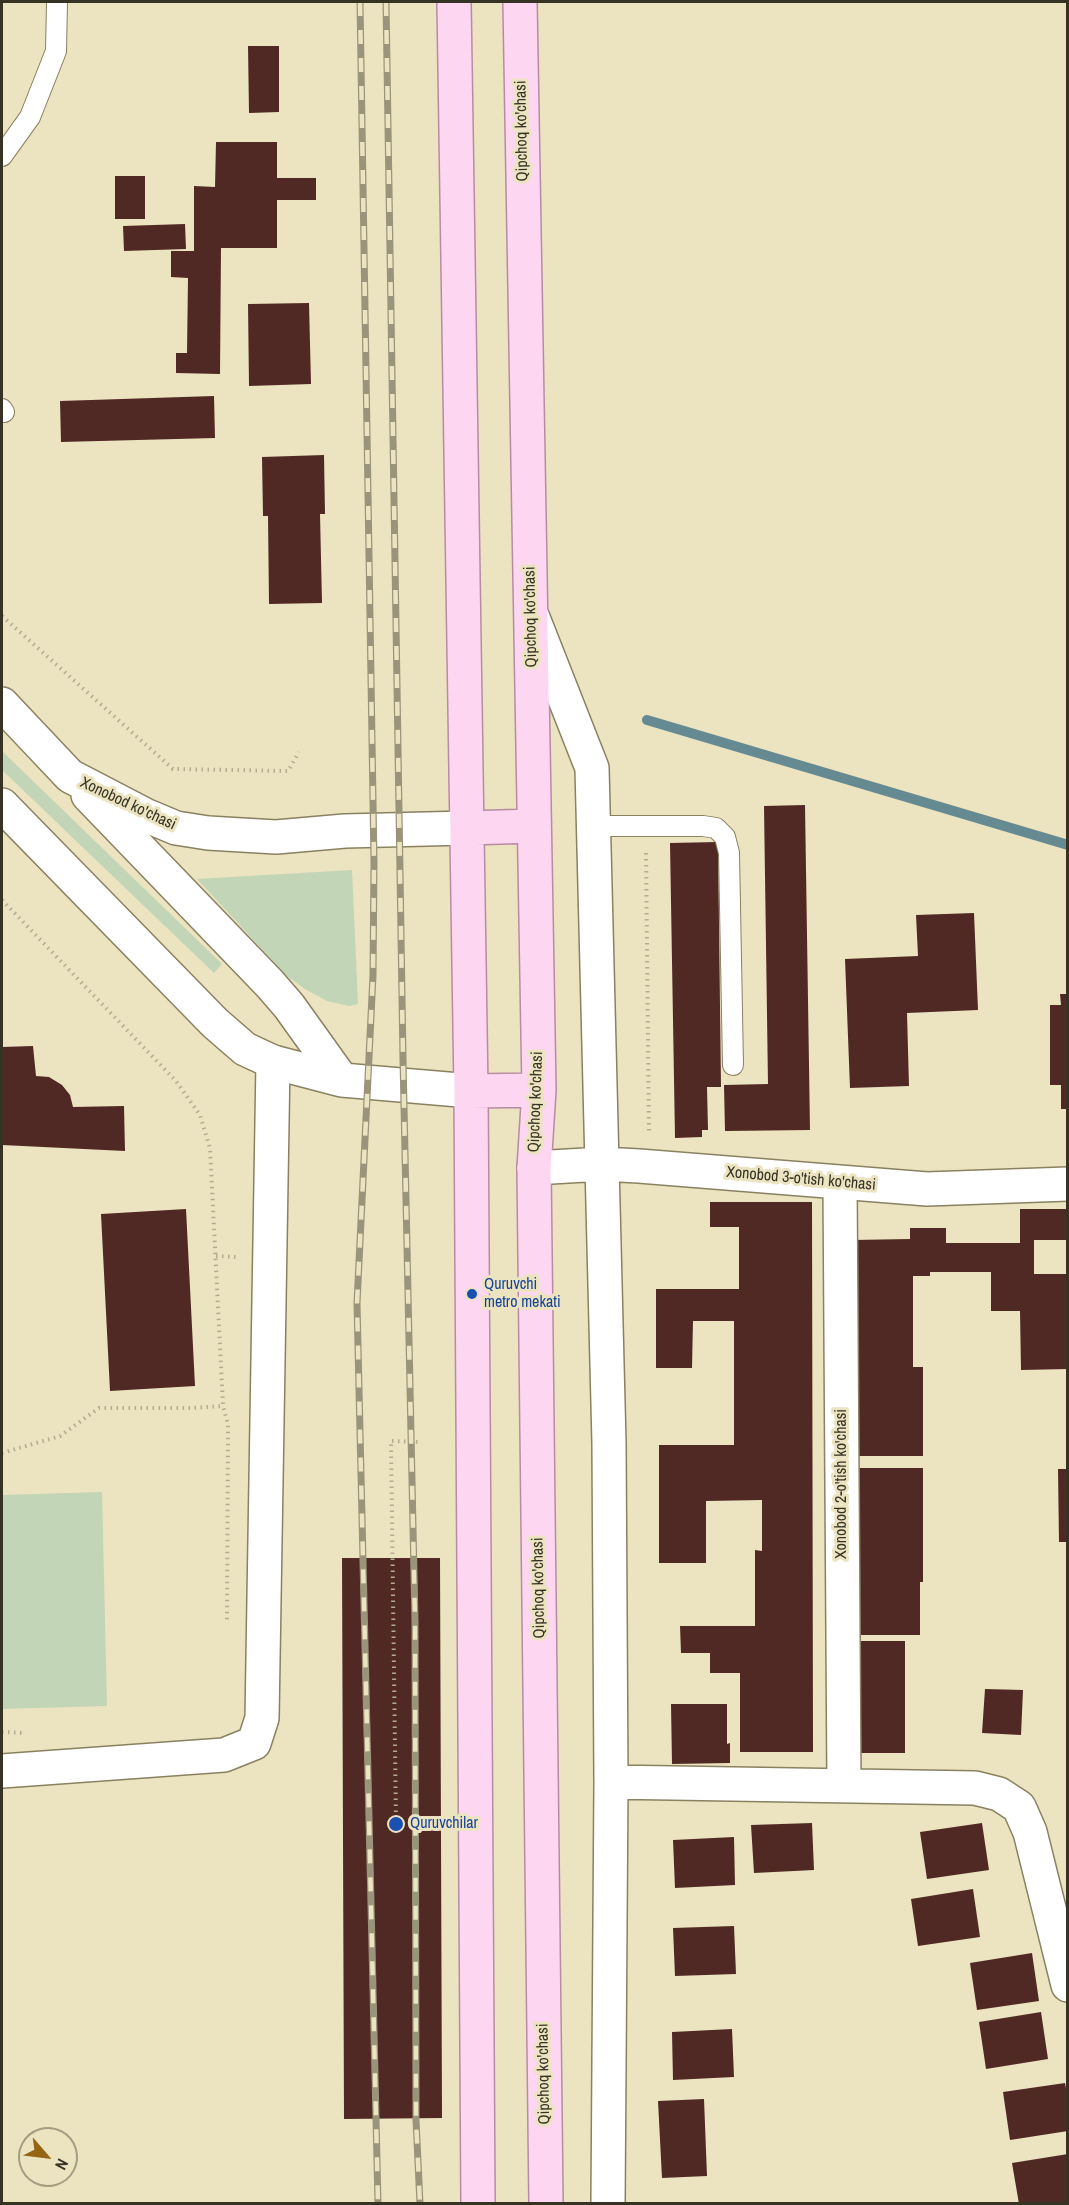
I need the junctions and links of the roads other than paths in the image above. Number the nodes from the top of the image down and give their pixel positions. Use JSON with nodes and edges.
{"nodes":[{"id":1,"x":57,"y":2,"type":"edge"},
{"id":2,"x":454,"y":2,"type":"edge"},
{"id":3,"x":520,"y":2,"type":"edge"},
{"id":4,"x":2,"y":156,"type":"edge"},
{"id":5,"x":531,"y":614,"type":"junction"},
{"id":6,"x":2,"y":704,"type":"edge"},
{"id":7,"x":70,"y":776,"type":"junction"},
{"id":8,"x":2,"y":805,"type":"edge"},
{"id":9,"x":534,"y":826,"type":"junction"},
{"id":10,"x":594,"y":826,"type":"junction"},
{"id":11,"x":466,"y":828,"type":"junction"},
{"id":12,"x":273,"y":1062,"type":"junction"},
{"id":13,"x":733,"y":1065,"type":"dead end"},
{"id":14,"x":342,"y":1080,"type":"junction"},
{"id":15,"x":539,"y":1090,"type":"junction"},
{"id":16,"x":471,"y":1091,"type":"junction"},
{"id":17,"x":602,"y":1164,"type":"junction"},
{"id":18,"x":534,"y":1168,"type":"junction"},
{"id":19,"x":840,"y":1182,"type":"junction"},
{"id":20,"x":1068,"y":1184,"type":"edge"},
{"id":21,"x":2,"y":1771,"type":"edge"},
{"id":22,"x":611,"y":1782,"type":"junction"},
{"id":23,"x":844,"y":1786,"type":"junction"},
{"id":24,"x":1068,"y":1985,"type":"edge"},
{"id":25,"x":478,"y":2204,"type":"edge"},
{"id":26,"x":546,"y":2204,"type":"edge"},
{"id":27,"x":608,"y":2204,"type":"edge"}],
"edges":[{"from":1,"to":4,"type":"lane"},
{"from":2,"to":11,"type":"main road"},
{"from":3,"to":5,"type":"main road","name":"Qipchoq ko'chasi"},
{"from":5,"to":9,"type":"main road","name":"Qipchoq ko'chasi"},
{"from":5,"to":10,"type":"street"},
{"from":6,"to":7,"type":"street","name":"Xonobod ko'chasi"},
{"from":7,"to":11,"type":"street","name":"Xonobod ko'chasi"},
{"from":7,"to":14,"type":"street"},
{"from":8,"to":12,"type":"street"},
{"from":9,"to":11,"type":"main road"},
{"from":9,"to":15,"type":"main road","name":"Qipchoq ko'chasi"},
{"from":10,"to":13,"type":"lane"},
{"from":10,"to":17,"type":"street"},
{"from":11,"to":16,"type":"main road"},
{"from":12,"to":14,"type":"street"},
{"from":12,"to":21,"type":"street"},
{"from":14,"to":16,"type":"street"},
{"from":15,"to":16,"type":"main road"},
{"from":15,"to":18,"type":"main road","name":"Qipchoq ko'chasi"},
{"from":16,"to":25,"type":"main road"},
{"from":17,"to":18,"type":"street","name":"Xonobod 3-o'tish ko'chasi"},
{"from":17,"to":19,"type":"street","name":"Xonobod 3-o'tish ko'chasi"},
{"from":17,"to":22,"type":"street"},
{"from":18,"to":26,"type":"main road","name":"Qipchoq ko'chasi"},
{"from":19,"to":20,"type":"street","name":"Xonobod 3-o'tish ko'chasi"},
{"from":19,"to":23,"type":"street","name":"Xonobod 2-o'tish ko'chasi"},
{"from":22,"to":23,"type":"street"},
{"from":22,"to":27,"type":"street"},
{"from":23,"to":24,"type":"street"}]}
